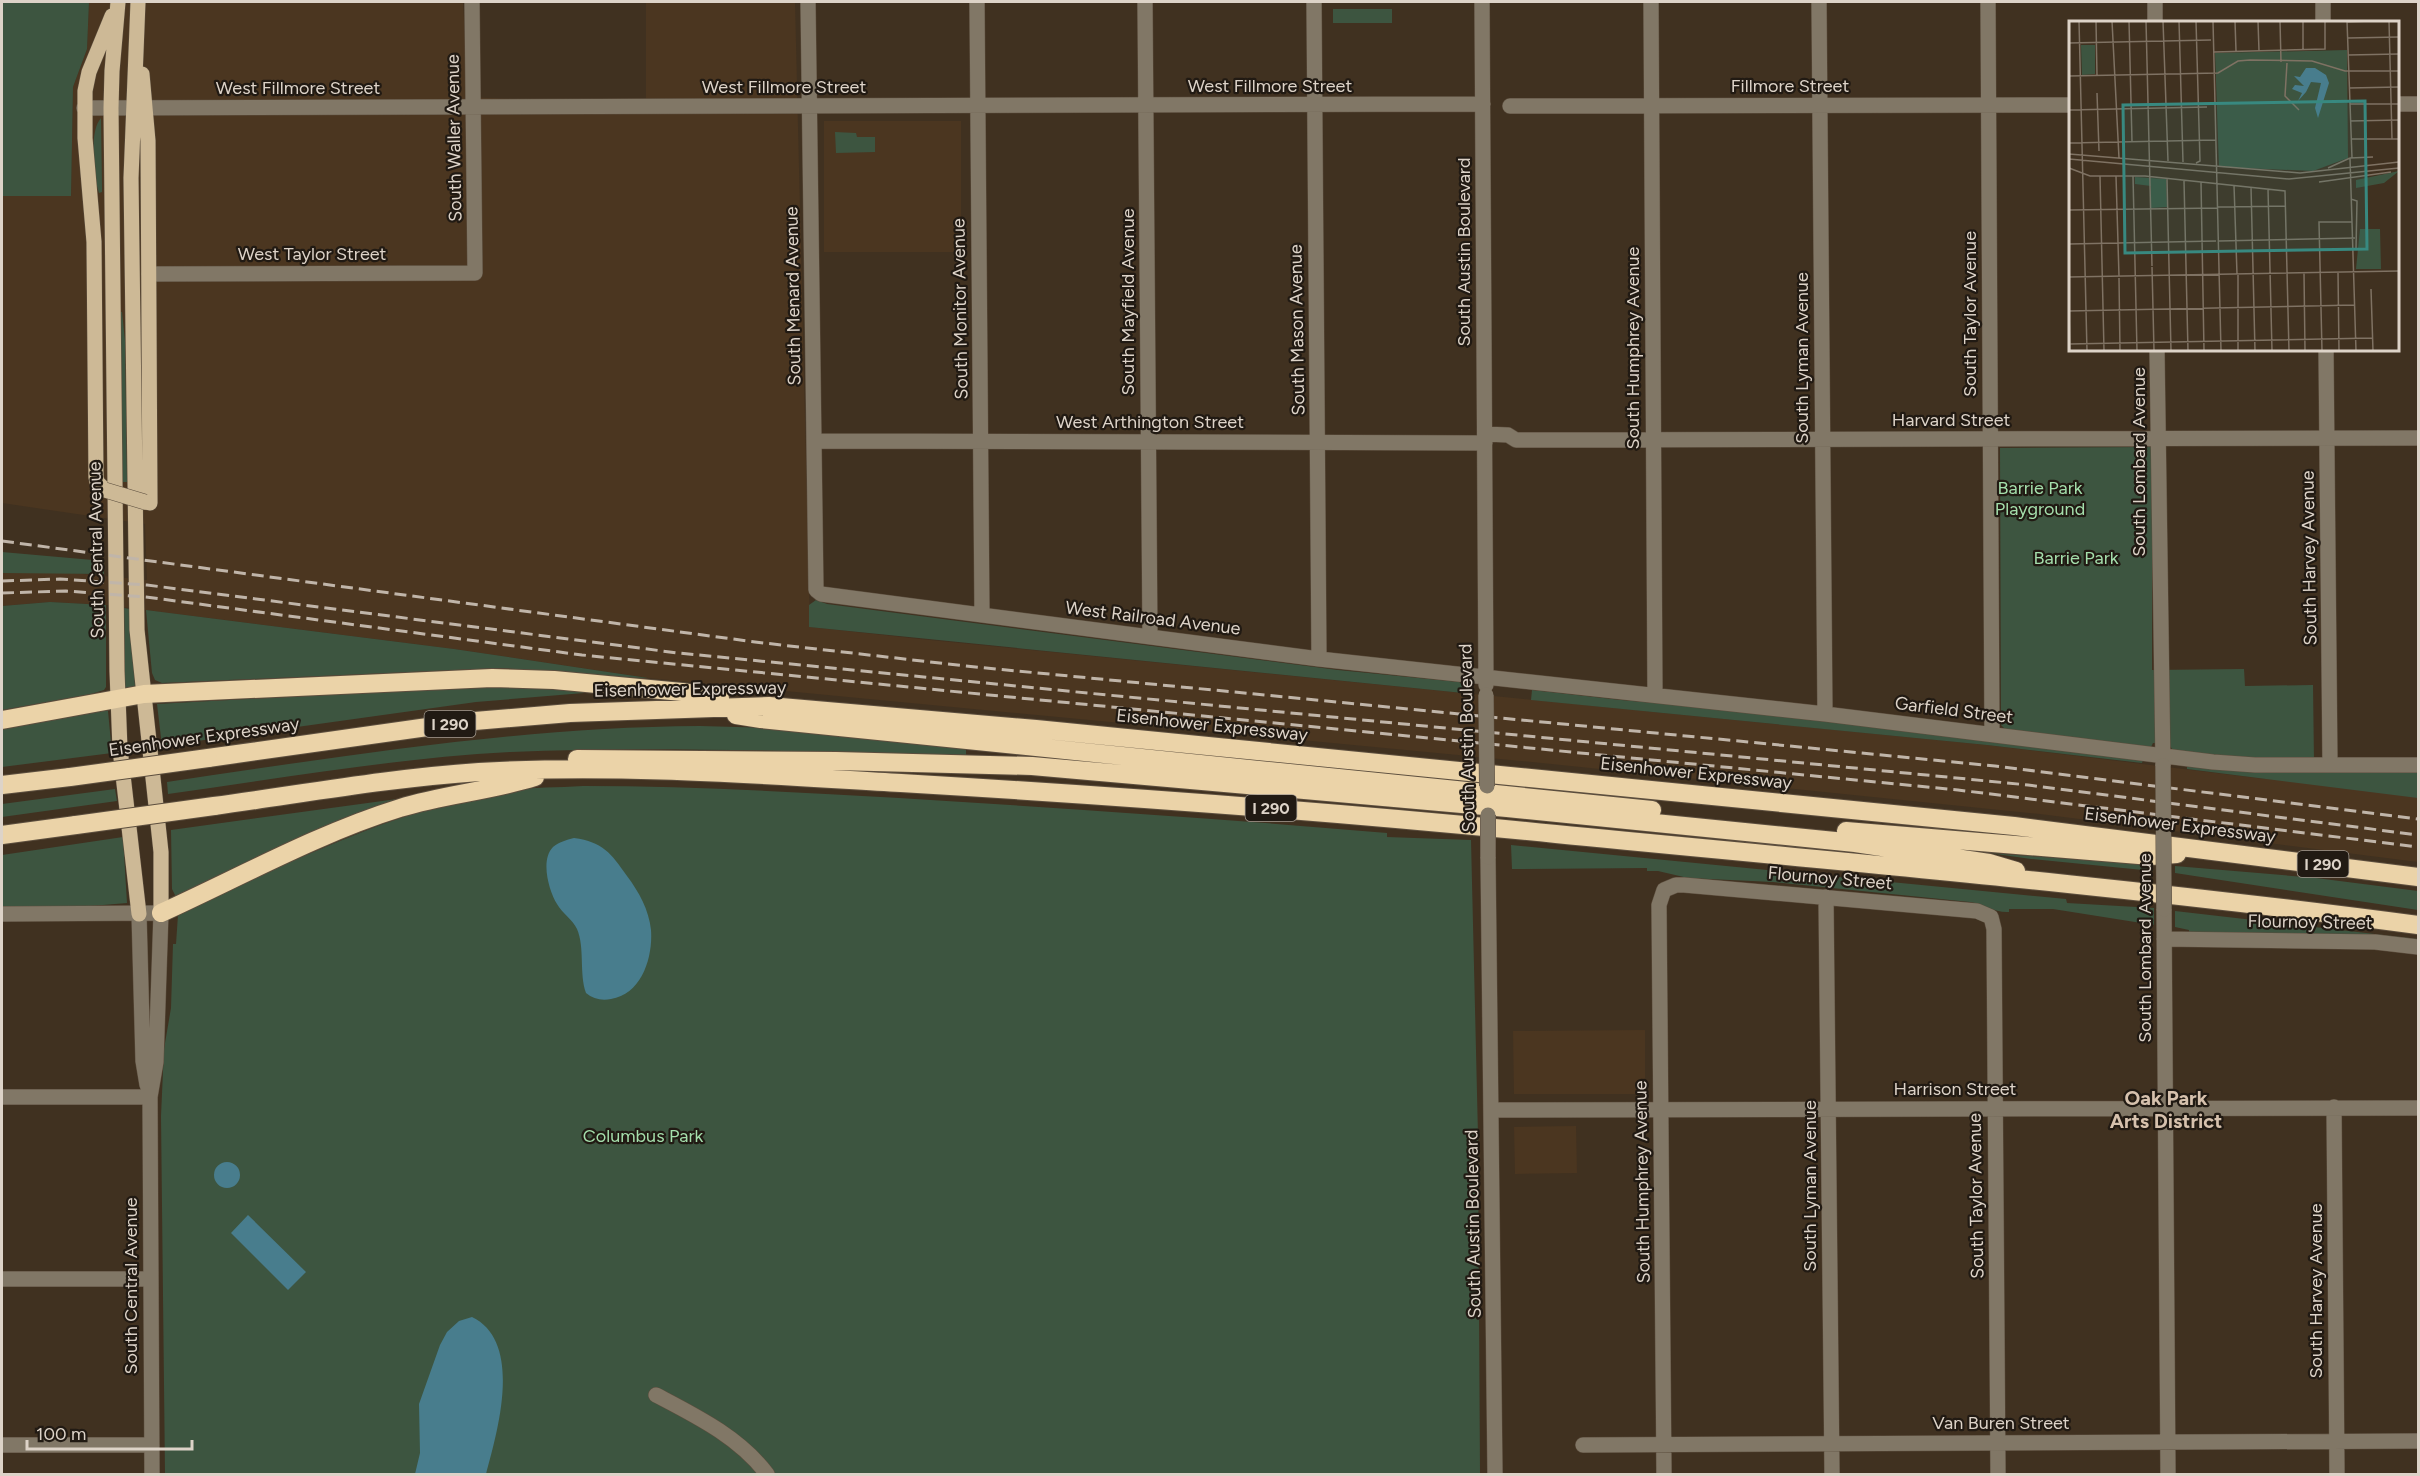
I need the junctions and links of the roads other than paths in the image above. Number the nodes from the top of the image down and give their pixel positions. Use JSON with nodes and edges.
{"nodes":[{"id":1,"x":118,"y":2,"type":"edge"},
{"id":2,"x":138,"y":2,"type":"edge"},
{"id":3,"x":472,"y":2,"type":"edge"},
{"id":4,"x":808,"y":2,"type":"edge"},
{"id":5,"x":977,"y":2,"type":"edge"},
{"id":6,"x":1145,"y":2,"type":"edge"},
{"id":7,"x":1314,"y":2,"type":"edge"},
{"id":8,"x":1482,"y":2,"type":"edge"},
{"id":9,"x":1651,"y":2,"type":"edge"},
{"id":10,"x":1819,"y":2,"type":"edge"},
{"id":11,"x":1988,"y":2,"type":"edge"},
{"id":12,"x":2155,"y":2,"type":"edge"},
{"id":13,"x":2323,"y":2,"type":"edge"},
{"id":14,"x":2155,"y":21,"type":"edge"},
{"id":15,"x":2323,"y":21,"type":"edge"},
{"id":16,"x":1483,"y":104,"type":"junction"},
{"id":17,"x":2399,"y":104,"type":"edge"},
{"id":18,"x":2418,"y":104,"type":"edge"},
{"id":19,"x":1314,"y":105,"type":"junction"},
{"id":20,"x":1651,"y":105,"type":"junction"},
{"id":21,"x":1820,"y":105,"type":"junction"},
{"id":22,"x":1988,"y":105,"type":"junction"},
{"id":23,"x":2069,"y":105,"type":"edge"},
{"id":24,"x":978,"y":106,"type":"junction"},
{"id":25,"x":1146,"y":106,"type":"junction"},
{"id":26,"x":1510,"y":106,"type":"dead end"},
{"id":27,"x":810,"y":107,"type":"junction"},
{"id":28,"x":84,"y":108,"type":"junction"},
{"id":29,"x":111,"y":108,"type":"junction"},
{"id":30,"x":140,"y":108,"type":"junction"},
{"id":31,"x":474,"y":108,"type":"junction"},
{"id":32,"x":112,"y":197,"type":"junction"},
{"id":33,"x":92,"y":198,"type":"junction"},
{"id":34,"x":475,"y":273,"type":"joint"},
{"id":35,"x":149,"y":274,"type":"junction"},
{"id":36,"x":2157,"y":351,"type":"edge"},
{"id":37,"x":2326,"y":351,"type":"edge"},
{"id":38,"x":1485,"y":438,"type":"junction"},
{"id":39,"x":2158,"y":438,"type":"junction"},
{"id":40,"x":2327,"y":438,"type":"junction"},
{"id":41,"x":2418,"y":438,"type":"edge"},
{"id":42,"x":1991,"y":439,"type":"junction"},
{"id":43,"x":1653,"y":440,"type":"junction"},
{"id":44,"x":1822,"y":440,"type":"junction"},
{"id":45,"x":814,"y":441,"type":"junction"},
{"id":46,"x":981,"y":441,"type":"junction"},
{"id":47,"x":1149,"y":442,"type":"junction"},
{"id":48,"x":1317,"y":442,"type":"junction"},
{"id":49,"x":816,"y":590,"type":"joint"},
{"id":50,"x":982,"y":615,"type":"junction"},
{"id":51,"x":1150,"y":638,"type":"junction"},
{"id":52,"x":1319,"y":659,"type":"junction"},
{"id":53,"x":1486,"y":677,"type":"junction"},
{"id":54,"x":144,"y":694,"type":"junction"},
{"id":55,"x":1655,"y":695,"type":"junction"},
{"id":56,"x":117,"y":698,"type":"junction"},
{"id":57,"x":769,"y":706,"type":"junction"},
{"id":58,"x":694,"y":707,"type":"junction"},
{"id":59,"x":1825,"y":714,"type":"junction"},
{"id":60,"x":2,"y":720,"type":"edge"},
{"id":61,"x":1992,"y":734,"type":"junction"},
{"id":62,"x":2163,"y":761,"type":"junction"},
{"id":63,"x":2330,"y":765,"type":"junction"},
{"id":64,"x":2418,"y":765,"type":"edge"},
{"id":65,"x":553,"y":771,"type":"junction"},
{"id":66,"x":481,"y":772,"type":"junction"},
{"id":67,"x":2,"y":785,"type":"edge"},
{"id":68,"x":1488,"y":800,"type":"junction"},
{"id":69,"x":2,"y":835,"type":"edge"},
{"id":70,"x":2227,"y":852,"type":"junction"},
{"id":71,"x":2418,"y":877,"type":"edge"},
{"id":72,"x":2058,"y":883,"type":"junction"},
{"id":73,"x":1664,"y":890,"type":"joint"},
{"id":74,"x":1826,"y":897,"type":"junction"},
{"id":75,"x":2,"y":914,"type":"edge"},
{"id":76,"x":139,"y":914,"type":"junction"},
{"id":77,"x":160,"y":914,"type":"junction"},
{"id":78,"x":1991,"y":917,"type":"joint"},
{"id":79,"x":2418,"y":925,"type":"edge"},
{"id":80,"x":2164,"y":939,"type":"junction"},
{"id":81,"x":2418,"y":946,"type":"edge"},
{"id":82,"x":2,"y":1097,"type":"edge"},
{"id":83,"x":150,"y":1097,"type":"junction"},
{"id":84,"x":2334,"y":1107,"type":"junction"},
{"id":85,"x":2166,"y":1108,"type":"junction"},
{"id":86,"x":2418,"y":1108,"type":"edge"},
{"id":87,"x":1829,"y":1109,"type":"junction"},
{"id":88,"x":1995,"y":1109,"type":"junction"},
{"id":89,"x":1491,"y":1110,"type":"junction"},
{"id":90,"x":1661,"y":1110,"type":"junction"},
{"id":91,"x":2,"y":1279,"type":"edge"},
{"id":92,"x":150,"y":1279,"type":"junction"},
{"id":93,"x":656,"y":1395,"type":"dead end"},
{"id":94,"x":2418,"y":1441,"type":"edge"},
{"id":95,"x":2168,"y":1442,"type":"junction"},
{"id":96,"x":2337,"y":1442,"type":"junction"},
{"id":97,"x":1998,"y":1443,"type":"junction"},
{"id":98,"x":1664,"y":1444,"type":"junction"},
{"id":99,"x":1832,"y":1444,"type":"junction"},
{"id":100,"x":2,"y":1445,"type":"edge"},
{"id":101,"x":152,"y":1445,"type":"junction"},
{"id":102,"x":1583,"y":1445,"type":"dead end"},
{"id":103,"x":152,"y":1474,"type":"edge"},
{"id":104,"x":767,"y":1474,"type":"edge"},
{"id":105,"x":1495,"y":1474,"type":"edge"},
{"id":106,"x":1664,"y":1474,"type":"edge"},
{"id":107,"x":1832,"y":1474,"type":"edge"},
{"id":108,"x":1998,"y":1474,"type":"edge"},
{"id":109,"x":2168,"y":1474,"type":"edge"},
{"id":110,"x":2337,"y":1474,"type":"edge"}],
"edges":[{"from":1,"to":28,"type":"main road"},
{"from":1,"to":29,"type":"main road","name":"South Central Avenue"},
{"from":2,"to":30,"type":"main road"},
{"from":3,"to":31,"type":"street","name":"South Waller Avenue"},
{"from":4,"to":27,"type":"street","name":"South Menard Avenue"},
{"from":5,"to":24,"type":"street","name":"South Monitor Avenue"},
{"from":6,"to":25,"type":"street","name":"South Mayfield Avenue"},
{"from":7,"to":19,"type":"street","name":"South Mason Avenue"},
{"from":8,"to":16,"type":"street","name":"South Austin Boulevard"},
{"from":9,"to":20,"type":"street","name":"South Humphrey Avenue"},
{"from":10,"to":21,"type":"street","name":"South Lyman Avenue"},
{"from":11,"to":22,"type":"street","name":"South Taylor Avenue"},
{"from":12,"to":14,"type":"street"},
{"from":13,"to":15,"type":"street"},
{"from":16,"to":19,"type":"street","name":"West Fillmore Street"},
{"from":16,"to":38,"type":"street","name":"South Austin Boulevard"},
{"from":17,"to":18,"type":"street"},
{"from":19,"to":25,"type":"street","name":"West Fillmore Street"},
{"from":19,"to":48,"type":"street","name":"South Mason Avenue"},
{"from":20,"to":21,"type":"street","name":"Fillmore Street"},
{"from":20,"to":26,"type":"street","name":"Fillmore Street"},
{"from":20,"to":43,"type":"street","name":"South Humphrey Avenue"},
{"from":21,"to":22,"type":"street","name":"Fillmore Street"},
{"from":21,"to":44,"type":"street","name":"South Lyman Avenue"},
{"from":22,"to":23,"type":"street","name":"Fillmore Street"},
{"from":22,"to":42,"type":"street","name":"South Taylor Avenue"},
{"from":24,"to":25,"type":"street","name":"West Fillmore Street"},
{"from":24,"to":27,"type":"street","name":"West Fillmore Street"},
{"from":24,"to":46,"type":"street","name":"South Monitor Avenue"},
{"from":25,"to":47,"type":"street","name":"South Mayfield Avenue"},
{"from":27,"to":31,"type":"street","name":"West Fillmore Street"},
{"from":27,"to":45,"type":"street","name":"South Menard Avenue"},
{"from":28,"to":29,"type":"street","name":"West Fillmore Street"},
{"from":28,"to":33,"type":"main road"},
{"from":29,"to":30,"type":"street","name":"West Fillmore Street"},
{"from":29,"to":32,"type":"main road","name":"South Central Avenue"},
{"from":30,"to":31,"type":"street","name":"West Fillmore Street"},
{"from":30,"to":35,"type":"main road"},
{"from":30,"to":54,"type":"main road","name":"South Central Avenue"},
{"from":31,"to":34,"type":"street","name":"South Waller Avenue"},
{"from":32,"to":33,"type":"main road"},
{"from":32,"to":56,"type":"main road","name":"South Central Avenue"},
{"from":33,"to":35,"type":"main road","bridge":true},
{"from":34,"to":35,"type":"street","name":"West Taylor Street"},
{"from":36,"to":39,"type":"street","name":"South Lombard Avenue"},
{"from":37,"to":40,"type":"street","name":"South Harvey Avenue"},
{"from":38,"to":43,"type":"street","name":"Harvard Street"},
{"from":38,"to":48,"type":"street","name":"West Arthington Street"},
{"from":38,"to":53,"type":"street","name":"South Austin Boulevard"},
{"from":39,"to":40,"type":"street","name":"Harvard Street"},
{"from":39,"to":42,"type":"street","name":"Harvard Street"},
{"from":39,"to":62,"type":"street","name":"South Lombard Avenue"},
{"from":40,"to":41,"type":"street","name":"Harvard Street"},
{"from":40,"to":63,"type":"street","name":"South Harvey Avenue"},
{"from":42,"to":44,"type":"street","name":"Harvard Street"},
{"from":42,"to":61,"type":"street","name":"South Taylor Avenue"},
{"from":43,"to":44,"type":"street","name":"Harvard Street"},
{"from":43,"to":55,"type":"street","name":"South Humphrey Avenue"},
{"from":44,"to":59,"type":"street","name":"South Lyman Avenue"},
{"from":45,"to":46,"type":"street","name":"West Arthington Street"},
{"from":45,"to":49,"type":"street","name":"South Menard Avenue"},
{"from":46,"to":47,"type":"street","name":"West Arthington Street"},
{"from":46,"to":50,"type":"street","name":"South Monitor Avenue"},
{"from":47,"to":48,"type":"street","name":"West Arthington Street"},
{"from":47,"to":51,"type":"street","name":"South Mayfield Avenue"},
{"from":48,"to":52,"type":"street","name":"South Mason Avenue"},
{"from":49,"to":50,"type":"street","name":"West Railroad Avenue"},
{"from":50,"to":51,"type":"street","name":"West Railroad Avenue"},
{"from":51,"to":52,"type":"street","name":"West Railroad Avenue"},
{"from":52,"to":53,"type":"street","name":"West Railroad Avenue"},
{"from":53,"to":55,"type":"street","name":"Garfield Street"},
{"from":53,"to":68,"type":"street","name":"South Austin Boulevard","bridge":true},
{"from":54,"to":56,"type":"highway"},
{"from":54,"to":57,"type":"highway"},
{"from":54,"to":77,"type":"main road","name":"South Central Avenue"},
{"from":55,"to":59,"type":"street","name":"Garfield Street"},
{"from":56,"to":60,"type":"highway"},
{"from":56,"to":76,"type":"main road","name":"South Central Avenue"},
{"from":57,"to":58,"type":"highway","name":"Eisenhower Expressway","number":"I 290"},
{"from":57,"to":70,"type":"highway","name":"Eisenhower Expressway","number":"I 290"},
{"from":58,"to":67,"type":"highway","name":"Eisenhower Expressway","number":"I 290","bridge":true},
{"from":58,"to":68,"type":"highway"},
{"from":59,"to":61,"type":"street","name":"Garfield Street"},
{"from":61,"to":62,"type":"street","name":"Garfield Street"},
{"from":62,"to":63,"type":"street","name":"Garfield Street"},
{"from":62,"to":80,"type":"street","name":"South Lombard Avenue","bridge":true},
{"from":63,"to":64,"type":"street","name":"Garfield Street"},
{"from":65,"to":66,"type":"highway","number":"I 290"},
{"from":65,"to":72,"type":"highway","number":"I 290"},
{"from":65,"to":77,"type":"highway"},
{"from":66,"to":68,"type":"highway"},
{"from":66,"to":69,"type":"highway","number":"I 290","bridge":true},
{"from":68,"to":70,"type":"highway"},
{"from":68,"to":72,"type":"highway"},
{"from":68,"to":89,"type":"street","name":"South Austin Boulevard","bridge":true},
{"from":70,"to":71,"type":"highway","name":"Eisenhower Expressway","number":"I 290"},
{"from":72,"to":79,"type":"highway","number":"I 290"},
{"from":73,"to":74,"type":"street","name":"Flournoy Street"},
{"from":73,"to":90,"type":"street","name":"South Humphrey Avenue"},
{"from":74,"to":78,"type":"street","name":"Flournoy Street"},
{"from":74,"to":87,"type":"street","name":"South Lyman Avenue"},
{"from":75,"to":76,"type":"street"},
{"from":76,"to":77,"type":"street"},
{"from":76,"to":83,"type":"street","name":"South Central Avenue"},
{"from":77,"to":83,"type":"street","name":"South Central Avenue"},
{"from":78,"to":88,"type":"street","name":"South Taylor Avenue"},
{"from":80,"to":81,"type":"street","name":"Flournoy Street"},
{"from":80,"to":85,"type":"street","name":"South Lombard Avenue"},
{"from":82,"to":83,"type":"street"},
{"from":83,"to":92,"type":"street","name":"South Central Avenue"},
{"from":84,"to":85,"type":"street","name":"Harrison Street"},
{"from":84,"to":86,"type":"street","name":"Harrison Street"},
{"from":84,"to":96,"type":"street","name":"South Harvey Avenue"},
{"from":85,"to":88,"type":"street","name":"Harrison Street"},
{"from":85,"to":95,"type":"street","name":"South Lombard Avenue"},
{"from":87,"to":88,"type":"street","name":"Harrison Street"},
{"from":87,"to":90,"type":"street","name":"Harrison Street"},
{"from":87,"to":99,"type":"street","name":"South Lyman Avenue"},
{"from":88,"to":97,"type":"street","name":"South Taylor Avenue"},
{"from":89,"to":90,"type":"street","name":"Harrison Street"},
{"from":89,"to":105,"type":"street","name":"South Austin Boulevard"},
{"from":90,"to":98,"type":"street","name":"South Humphrey Avenue"},
{"from":91,"to":92,"type":"street"},
{"from":92,"to":101,"type":"street","name":"South Central Avenue"},
{"from":93,"to":104,"type":"street"},
{"from":94,"to":96,"type":"street","name":"Van Buren Street"},
{"from":95,"to":96,"type":"street","name":"Van Buren Street"},
{"from":95,"to":97,"type":"street","name":"Van Buren Street"},
{"from":95,"to":109,"type":"street","name":"South Lombard Avenue"},
{"from":96,"to":110,"type":"street","name":"South Harvey Avenue"},
{"from":97,"to":99,"type":"street","name":"Van Buren Street"},
{"from":97,"to":108,"type":"street","name":"South Taylor Avenue"},
{"from":98,"to":99,"type":"street","name":"Van Buren Street"},
{"from":98,"to":102,"type":"street","name":"Van Buren Street"},
{"from":98,"to":106,"type":"street","name":"South Humphrey Avenue"},
{"from":99,"to":107,"type":"street","name":"South Lyman Avenue"},
{"from":100,"to":101,"type":"street"},
{"from":101,"to":103,"type":"street","name":"South Central Avenue"}]}
